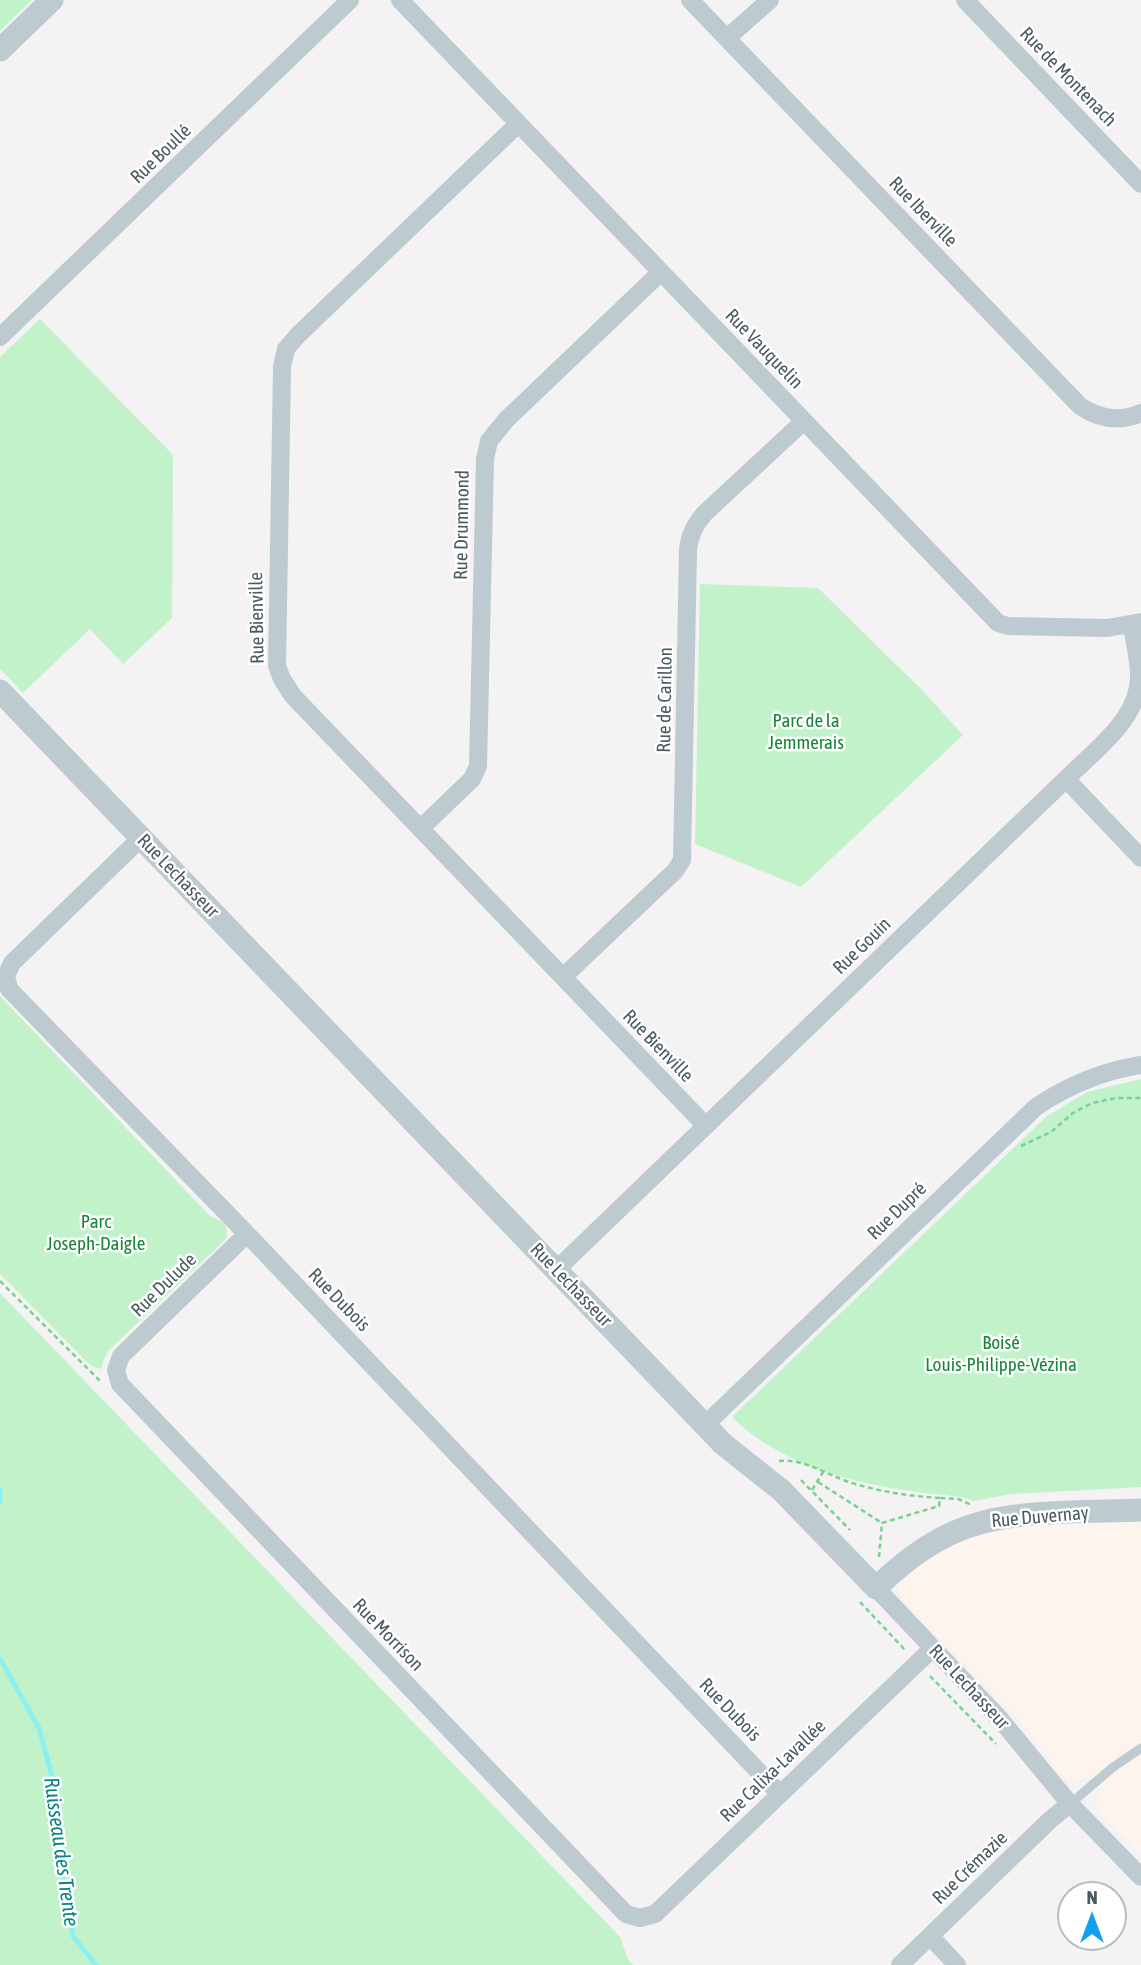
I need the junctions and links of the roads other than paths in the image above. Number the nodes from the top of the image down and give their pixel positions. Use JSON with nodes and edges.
{"nodes":[{"id":1,"x":52,"y":0,"type":"edge"},
{"id":2,"x":350,"y":0,"type":"edge"},
{"id":3,"x":400,"y":0,"type":"edge"},
{"id":4,"x":690,"y":0,"type":"edge"},
{"id":5,"x":770,"y":0,"type":"edge"},
{"id":6,"x":965,"y":0,"type":"edge"},
{"id":7,"x":727,"y":38,"type":"junction"},
{"id":8,"x":0,"y":50,"type":"edge"},
{"id":9,"x":518,"y":124,"type":"junction"},
{"id":10,"x":1141,"y":184,"type":"edge"},
{"id":11,"x":661,"y":272,"type":"junction"},
{"id":12,"x":0,"y":337,"type":"edge"},
{"id":13,"x":1141,"y":413,"type":"edge"},
{"id":14,"x":804,"y":421,"type":"junction"},
{"id":15,"x":1136,"y":624,"type":"edge"},
{"id":16,"x":0,"y":691,"type":"edge"},
{"id":17,"x":1066,"y":779,"type":"junction"},
{"id":18,"x":421,"y":828,"type":"junction"},
{"id":19,"x":142,"y":837,"type":"junction"},
{"id":20,"x":1141,"y":858,"type":"edge"},
{"id":21,"x":563,"y":977,"type":"junction"},
{"id":22,"x":1141,"y":1065,"type":"edge"},
{"id":23,"x":705,"y":1125,"type":"junction"},
{"id":24,"x":247,"y":1234,"type":"junction"},
{"id":25,"x":556,"y":1270,"type":"junction"},
{"id":26,"x":116,"y":1370,"type":"joint"},
{"id":27,"x":705,"y":1425,"type":"junction"},
{"id":28,"x":1141,"y":1510,"type":"edge"},
{"id":29,"x":876,"y":1588,"type":"junction"},
{"id":30,"x":933,"y":1648,"type":"junction"},
{"id":31,"x":1141,"y":1748,"type":"edge"},
{"id":32,"x":780,"y":1794,"type":"junction"},
{"id":33,"x":1070,"y":1804,"type":"junction"},
{"id":34,"x":1141,"y":1877,"type":"edge"},
{"id":35,"x":640,"y":1918,"type":"joint"},
{"id":36,"x":930,"y":1936,"type":"junction"},
{"id":37,"x":900,"y":1965,"type":"edge"},
{"id":38,"x":957,"y":1965,"type":"edge"}],
"edges":[{"from":1,"to":8,"type":"street"},
{"from":2,"to":12,"type":"street","name":"Rue Boullé"},
{"from":3,"to":9,"type":"street","name":"Rue Vauquelin"},
{"from":4,"to":7,"type":"street","name":"Rue Iberville"},
{"from":5,"to":7,"type":"street"},
{"from":6,"to":10,"type":"street","name":"Rue de Montenach"},
{"from":7,"to":13,"type":"street","name":"Rue Iberville"},
{"from":9,"to":11,"type":"street","name":"Rue Vauquelin"},
{"from":9,"to":18,"type":"street","name":"Rue Bienville"},
{"from":11,"to":14,"type":"street","name":"Rue Vauquelin"},
{"from":11,"to":18,"type":"street","name":"Rue Drummond"},
{"from":14,"to":15,"type":"street","name":"Rue Vauquelin"},
{"from":14,"to":21,"type":"street","name":"Rue de Carillon"},
{"from":15,"to":17,"type":"street","name":"Rue Gouin"},
{"from":16,"to":19,"type":"street","name":"Rue Lechasseur"},
{"from":17,"to":20,"type":"street"},
{"from":17,"to":23,"type":"street","name":"Rue Gouin"},
{"from":18,"to":21,"type":"street","name":"Rue Bienville"},
{"from":19,"to":24,"type":"street","name":"Rue Dubois"},
{"from":19,"to":25,"type":"street","name":"Rue Lechasseur"},
{"from":21,"to":23,"type":"street","name":"Rue Bienville"},
{"from":22,"to":27,"type":"street","name":"Rue Dupré"},
{"from":23,"to":25,"type":"street","name":"Rue Gouin"},
{"from":24,"to":26,"type":"street","name":"Rue Dulude"},
{"from":24,"to":32,"type":"street","name":"Rue Dubois"},
{"from":25,"to":27,"type":"street","name":"Rue Lechasseur"},
{"from":26,"to":35,"type":"street","name":"Rue Morrison"},
{"from":27,"to":29,"type":"street","name":"Rue Lechasseur"},
{"from":28,"to":29,"type":"street","name":"Rue Duvernay"},
{"from":29,"to":30,"type":"street","name":"Rue Lechasseur"},
{"from":30,"to":32,"type":"street","name":"Rue Calixa-Lavallée"},
{"from":30,"to":33,"type":"street","name":"Rue Lechasseur"},
{"from":31,"to":33,"type":"lane"},
{"from":32,"to":35,"type":"street","name":"Rue Calixa-Lavallée"},
{"from":33,"to":34,"type":"street","name":"Rue Lechasseur"},
{"from":33,"to":36,"type":"street","name":"Rue Crémazie"},
{"from":36,"to":37,"type":"street","name":"Rue Crémazie"},
{"from":36,"to":38,"type":"street"}]}
